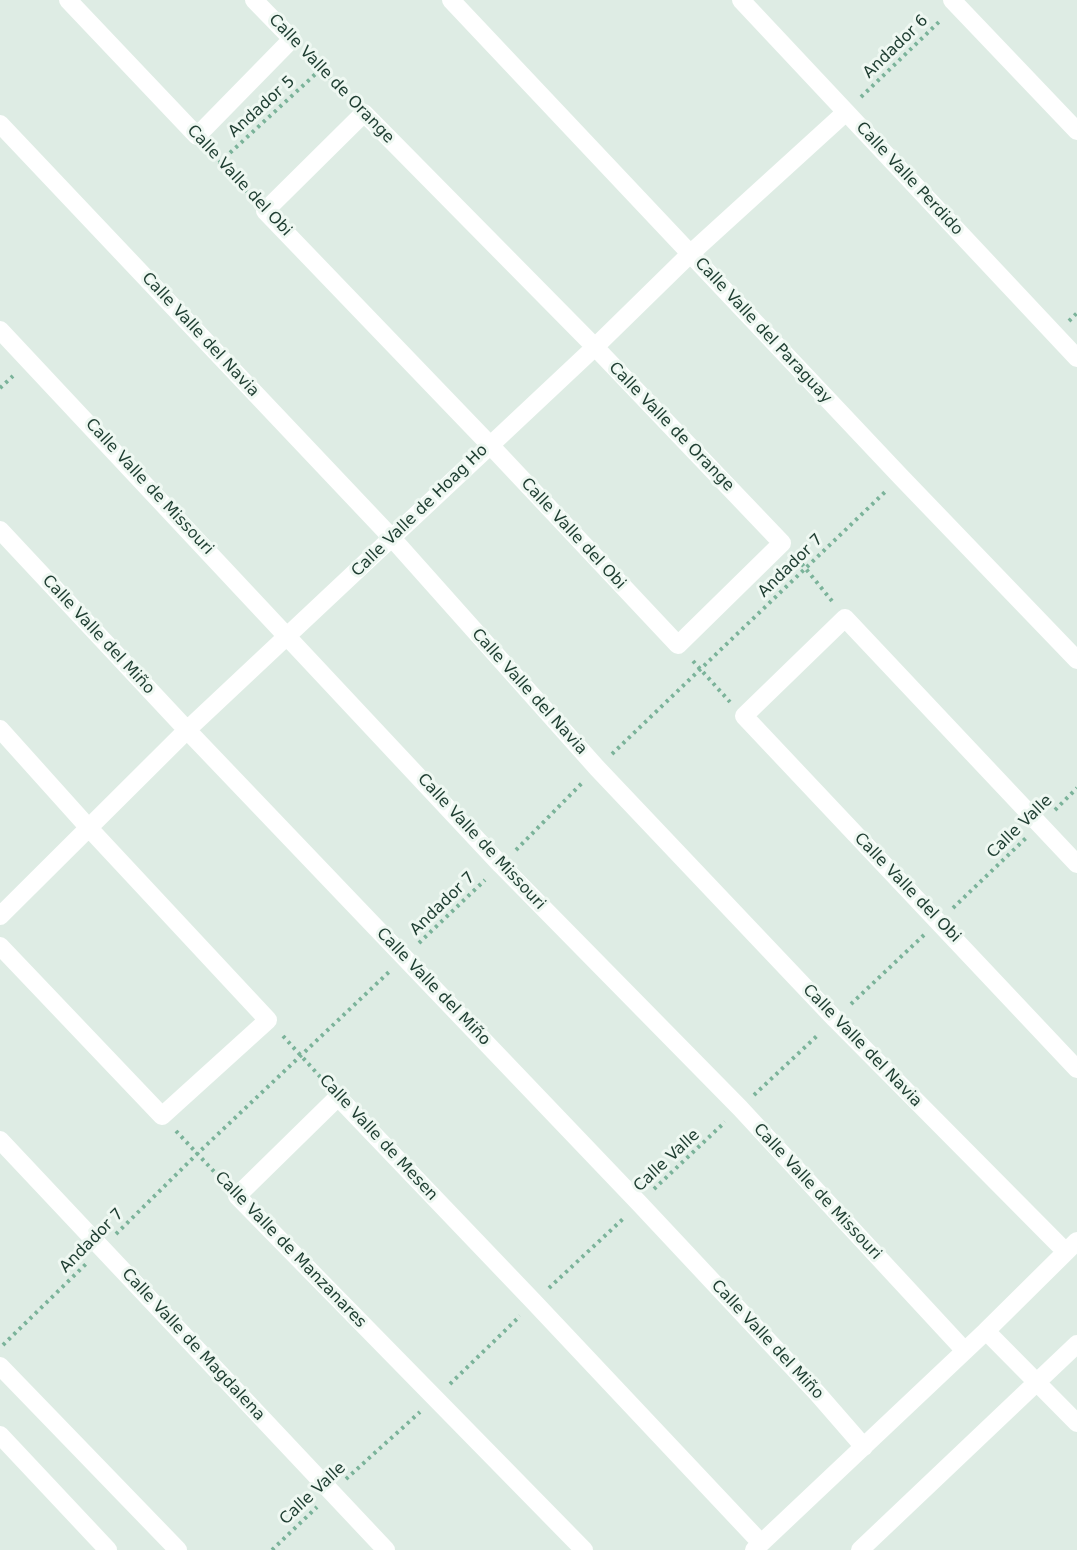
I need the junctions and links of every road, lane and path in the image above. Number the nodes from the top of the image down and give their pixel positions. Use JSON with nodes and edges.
{"nodes":[{"id":1,"x":68,"y":0,"type":"edge"},
{"id":2,"x":254,"y":0,"type":"edge"},
{"id":3,"x":451,"y":0,"type":"edge"},
{"id":4,"x":741,"y":0,"type":"edge"},
{"id":5,"x":954,"y":3,"type":"edge"},
{"id":6,"x":292,"y":39,"type":"junction"},
{"id":7,"x":321,"y":69,"type":"junction"},
{"id":8,"x":846,"y":112,"type":"junction"},
{"id":9,"x":364,"y":113,"type":"junction"},
{"id":10,"x":0,"y":124,"type":"edge"},
{"id":11,"x":1077,"y":131,"type":"edge"},
{"id":12,"x":197,"y":136,"type":"junction"},
{"id":13,"x":219,"y":163,"type":"junction"},
{"id":14,"x":265,"y":211,"type":"junction"},
{"id":15,"x":690,"y":254,"type":"junction"},
{"id":16,"x":0,"y":330,"type":"edge"},
{"id":17,"x":595,"y":347,"type":"junction"},
{"id":18,"x":1077,"y":358,"type":"edge"},
{"id":19,"x":490,"y":445,"type":"junction"},
{"id":20,"x":901,"y":477,"type":"junction"},
{"id":21,"x":0,"y":530,"type":"edge"},
{"id":22,"x":392,"y":538,"type":"junction"},
{"id":23,"x":782,"y":543,"type":"junction"},
{"id":24,"x":806,"y":567,"type":"junction"},
{"id":25,"x":845,"y":618,"type":"junction"},
{"id":26,"x":288,"y":636,"type":"junction"},
{"id":27,"x":678,"y":645,"type":"junction"},
{"id":28,"x":1077,"y":660,"type":"edge"},
{"id":29,"x":700,"y":669,"type":"junction"},
{"id":30,"x":744,"y":716,"type":"junction"},
{"id":31,"x":0,"y":729,"type":"edge"},
{"id":32,"x":188,"y":730,"type":"junction"},
{"id":33,"x":597,"y":768,"type":"junction"},
{"id":34,"x":1077,"y":788,"type":"edge"},
{"id":35,"x":1041,"y":824,"type":"junction"},
{"id":36,"x":88,"y":827,"type":"junction"},
{"id":37,"x":1077,"y":864,"type":"edge"},
{"id":38,"x":501,"y":865,"type":"junction"},
{"id":39,"x":0,"y":916,"type":"edge"},
{"id":40,"x":939,"y":921,"type":"junction"},
{"id":41,"x":0,"y":946,"type":"edge"},
{"id":42,"x":405,"y":957,"type":"junction"},
{"id":43,"x":835,"y":1019,"type":"junction"},
{"id":44,"x":268,"y":1020,"type":"junction"},
{"id":45,"x":301,"y":1056,"type":"junction"},
{"id":46,"x":1077,"y":1069,"type":"edge"},
{"id":47,"x":338,"y":1097,"type":"junction"},
{"id":48,"x":740,"y":1108,"type":"junction"},
{"id":49,"x":162,"y":1116,"type":"junction"},
{"id":50,"x":0,"y":1140,"type":"edge"},
{"id":51,"x":198,"y":1153,"type":"junction"},
{"id":52,"x":237,"y":1196,"type":"junction"},
{"id":53,"x":639,"y":1203,"type":"junction"},
{"id":54,"x":1072,"y":1247,"type":"edge"},
{"id":55,"x":103,"y":1248,"type":"junction"},
{"id":56,"x":534,"y":1302,"type":"junction"},
{"id":57,"x":986,"y":1331,"type":"junction"},
{"id":58,"x":1077,"y":1344,"type":"edge"},
{"id":59,"x":0,"y":1348,"type":"edge"},
{"id":60,"x":965,"y":1351,"type":"junction"},
{"id":61,"x":0,"y":1366,"type":"edge"},
{"id":62,"x":1038,"y":1381,"type":"junction"},
{"id":63,"x":435,"y":1399,"type":"junction"},
{"id":64,"x":1077,"y":1422,"type":"edge"},
{"id":65,"x":0,"y":1435,"type":"edge"},
{"id":66,"x":864,"y":1447,"type":"junction"},
{"id":67,"x":331,"y":1494,"type":"junction"},
{"id":68,"x":758,"y":1546,"type":"edge"},
{"id":69,"x":108,"y":1550,"type":"edge"},
{"id":70,"x":178,"y":1550,"type":"edge"},
{"id":71,"x":272,"y":1550,"type":"edge"},
{"id":72,"x":386,"y":1550,"type":"edge"},
{"id":73,"x":584,"y":1550,"type":"edge"},
{"id":74,"x":861,"y":1550,"type":"edge"}],
"edges":[{"from":1,"to":12,"type":"street","name":"Calle Valle del Obi"},
{"from":2,"to":6,"type":"street","name":"Calle Valle de Orange"},
{"from":3,"to":15,"type":"street","name":"Calle Valle del Paraguay"},
{"from":4,"to":8,"type":"street","name":"Calle Valle Perdido"},
{"from":5,"to":8,"type":"path","name":"Andador 6"},
{"from":5,"to":11,"type":"street"},
{"from":6,"to":7,"type":"path","name":"Calle Valle de Orange"},
{"from":6,"to":12,"type":"street"},
{"from":7,"to":9,"type":"path","name":"Calle Valle de Orange"},
{"from":7,"to":13,"type":"path","name":"Andador 5"},
{"from":8,"to":15,"type":"street","name":"Calle Valle de Hoag Ho"},
{"from":8,"to":18,"type":"street","name":"Calle Valle Perdido"},
{"from":9,"to":14,"type":"street"},
{"from":9,"to":17,"type":"street","name":"Calle Valle de Orange"},
{"from":10,"to":22,"type":"street","name":"Calle Valle del Navia"},
{"from":12,"to":13,"type":"path","name":"Calle Valle del Obi"},
{"from":13,"to":14,"type":"path","name":"Calle Valle del Obi"},
{"from":14,"to":19,"type":"street","name":"Calle Valle del Obi"},
{"from":15,"to":17,"type":"street","name":"Calle Valle de Hoag Ho"},
{"from":15,"to":20,"type":"street","name":"Calle Valle del Paraguay"},
{"from":16,"to":26,"type":"street","name":"Calle Valle de Missouri"},
{"from":17,"to":19,"type":"street","name":"Calle Valle de Hoag Ho"},
{"from":17,"to":23,"type":"street","name":"Calle Valle de Orange"},
{"from":19,"to":22,"type":"street","name":"Calle Valle de Hoag Ho"},
{"from":19,"to":27,"type":"street","name":"Calle Valle del Obi"},
{"from":20,"to":24,"type":"path","name":"Andador 7"},
{"from":20,"to":28,"type":"street","name":"Calle Valle del Paraguay"},
{"from":21,"to":32,"type":"street","name":"Calle Valle del Miño"},
{"from":22,"to":26,"type":"street","name":"Calle Valle de Hoag Ho"},
{"from":22,"to":33,"type":"street","name":"Calle Valle del Navia"},
{"from":23,"to":24,"type":"path"},
{"from":23,"to":27,"type":"street"},
{"from":24,"to":25,"type":"path"},
{"from":24,"to":29,"type":"path","name":"Andador 7"},
{"from":25,"to":30,"type":"street"},
{"from":25,"to":35,"type":"street"},
{"from":26,"to":32,"type":"street","name":"Calle Valle de Hoag Ho"},
{"from":26,"to":38,"type":"street","name":"Calle Valle de Missouri"},
{"from":27,"to":29,"type":"path"},
{"from":29,"to":30,"type":"path"},
{"from":29,"to":33,"type":"path","name":"Andador 7"},
{"from":30,"to":40,"type":"street","name":"Calle Valle del Obi"},
{"from":31,"to":36,"type":"street"},
{"from":32,"to":36,"type":"street","name":"Calle Valle de Hoag Ho"},
{"from":32,"to":42,"type":"street","name":"Calle Valle del Miño"},
{"from":33,"to":38,"type":"path","name":"Andador 7"},
{"from":33,"to":43,"type":"street","name":"Calle Valle del Navia"},
{"from":34,"to":35,"type":"path","name":"Calle Valle"},
{"from":35,"to":37,"type":"street"},
{"from":35,"to":40,"type":"path","name":"Calle Valle"},
{"from":36,"to":39,"type":"street","name":"Calle Valle de Hoag Ho"},
{"from":36,"to":44,"type":"street"},
{"from":38,"to":42,"type":"path","name":"Andador 7"},
{"from":38,"to":48,"type":"street","name":"Calle Valle de Missouri"},
{"from":40,"to":43,"type":"path","name":"Calle Valle"},
{"from":40,"to":46,"type":"street","name":"Calle Valle del Obi"},
{"from":41,"to":49,"type":"street"},
{"from":42,"to":45,"type":"path","name":"Andador 7"},
{"from":42,"to":53,"type":"street","name":"Calle Valle del Miño"},
{"from":43,"to":48,"type":"path","name":"Calle Valle"},
{"from":43,"to":54,"type":"street","name":"Calle Valle del Navia"},
{"from":44,"to":45,"type":"path","name":"Calle Valle de Mesen"},
{"from":44,"to":49,"type":"street"},
{"from":45,"to":47,"type":"path","name":"Calle Valle de Mesen"},
{"from":45,"to":51,"type":"path","name":"Andador 7"},
{"from":47,"to":52,"type":"street"},
{"from":47,"to":56,"type":"street","name":"Calle Valle de Mesen"},
{"from":48,"to":53,"type":"path","name":"Calle Valle"},
{"from":48,"to":60,"type":"street","name":"Calle Valle de Missouri"},
{"from":49,"to":51,"type":"path","name":"Calle Valle de Manzanares"},
{"from":50,"to":55,"type":"street","name":"Calle Valle de Magdalena"},
{"from":51,"to":52,"type":"path","name":"Calle Valle de Manzanares"},
{"from":51,"to":55,"type":"path","name":"Andador 7"},
{"from":52,"to":63,"type":"street","name":"Calle Valle de Manzanares"},
{"from":53,"to":56,"type":"path","name":"Calle Valle"},
{"from":53,"to":66,"type":"street","name":"Calle Valle del Miño"},
{"from":54,"to":57,"type":"street"},
{"from":55,"to":59,"type":"path","name":"Andador 7"},
{"from":55,"to":67,"type":"street","name":"Calle Valle de Magdalena"},
{"from":56,"to":63,"type":"path","name":"Calle Valle"},
{"from":56,"to":68,"type":"street","name":"Calle Valle de Mesen"},
{"from":57,"to":60,"type":"street"},
{"from":57,"to":62,"type":"street"},
{"from":58,"to":62,"type":"street"},
{"from":60,"to":66,"type":"street"},
{"from":61,"to":70,"type":"street"},
{"from":62,"to":64,"type":"street"},
{"from":62,"to":74,"type":"street"},
{"from":63,"to":67,"type":"path","name":"Calle Valle"},
{"from":63,"to":73,"type":"street","name":"Calle Valle de Manzanares"},
{"from":65,"to":69,"type":"street"},
{"from":66,"to":68,"type":"street"},
{"from":67,"to":71,"type":"path","name":"Calle Valle"},
{"from":67,"to":72,"type":"street","name":"Calle Valle de Magdalena"}]}
